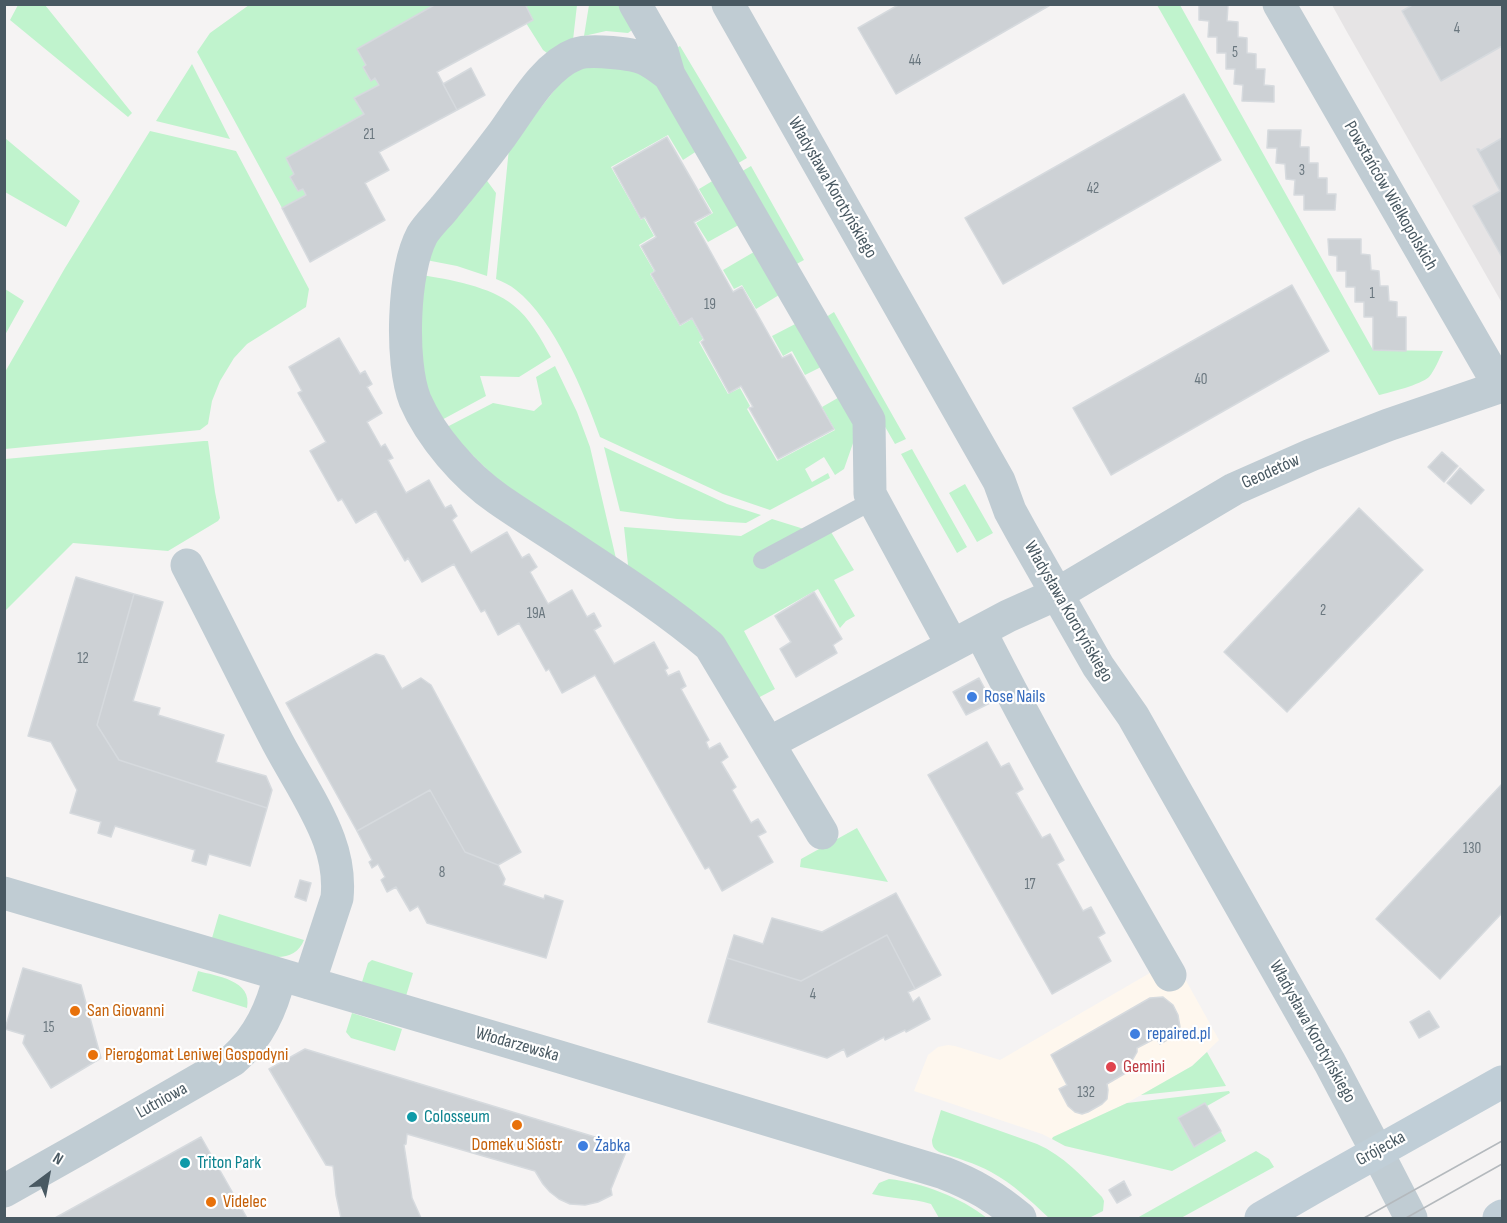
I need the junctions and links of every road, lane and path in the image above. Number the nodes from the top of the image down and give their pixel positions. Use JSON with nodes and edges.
{"nodes":[{"id":1,"x":635,"y":4,"type":"edge"},
{"id":2,"x":728,"y":4,"type":"edge"},
{"id":3,"x":1279,"y":4,"type":"edge"},
{"id":4,"x":669,"y":75,"type":"junction"},
{"id":5,"x":1501,"y":387,"type":"edge"},
{"id":6,"x":872,"y":497,"type":"junction"},
{"id":7,"x":762,"y":560,"type":"dead end"},
{"id":8,"x":187,"y":565,"type":"dead end"},
{"id":9,"x":1057,"y":594,"type":"junction"},
{"id":10,"x":966,"y":638,"type":"junction"},
{"id":11,"x":769,"y":743,"type":"junction"},
{"id":12,"x":822,"y":833,"type":"dead end"},
{"id":13,"x":4,"y":893,"type":"edge"},
{"id":14,"x":1170,"y":975,"type":"dead end"},
{"id":15,"x":294,"y":979,"type":"junction"},
{"id":16,"x":1503,"y":1082,"type":"edge"},
{"id":17,"x":1377,"y":1152,"type":"junction"},
{"id":18,"x":4,"y":1191,"type":"edge"},
{"id":19,"x":1503,"y":1216,"type":"edge"},
{"id":20,"x":1020,"y":1218,"type":"edge"},
{"id":21,"x":1261,"y":1218,"type":"edge"},
{"id":22,"x":1411,"y":1218,"type":"edge"},
{"id":23,"x":1498,"y":1218,"type":"edge"}],
"edges":[{"from":1,"to":4,"type":"street"},
{"from":2,"to":9,"type":"street","name":"Władysława Korotyńskiego"},
{"from":3,"to":5,"type":"street","name":"Powstańców Wielkopolskich"},
{"from":4,"to":6,"type":"street"},
{"from":4,"to":11,"type":"street"},
{"from":5,"to":9,"type":"street","name":"Geodetów"},
{"from":6,"to":7,"type":"lane"},
{"from":6,"to":10,"type":"street"},
{"from":8,"to":15,"type":"street","name":"Lutniowa"},
{"from":9,"to":10,"type":"street","name":"Geodetów"},
{"from":9,"to":17,"type":"street","name":"Władysława Korotyńskiego"},
{"from":10,"to":11,"type":"street","name":"Geodetów"},
{"from":10,"to":14,"type":"street"},
{"from":11,"to":12,"type":"street"},
{"from":13,"to":15,"type":"street","name":"Włodarzewska"},
{"from":15,"to":18,"type":"street","name":"Lutniowa"},
{"from":15,"to":20,"type":"street","name":"Włodarzewska"},
{"from":16,"to":17,"type":"main road","name":"Grójecka"},
{"from":17,"to":21,"type":"main road","name":"Grójecka"},
{"from":17,"to":22,"type":"street","name":"Władysława Korotyńskiego"},
{"from":19,"to":23,"type":"main road"}]}
